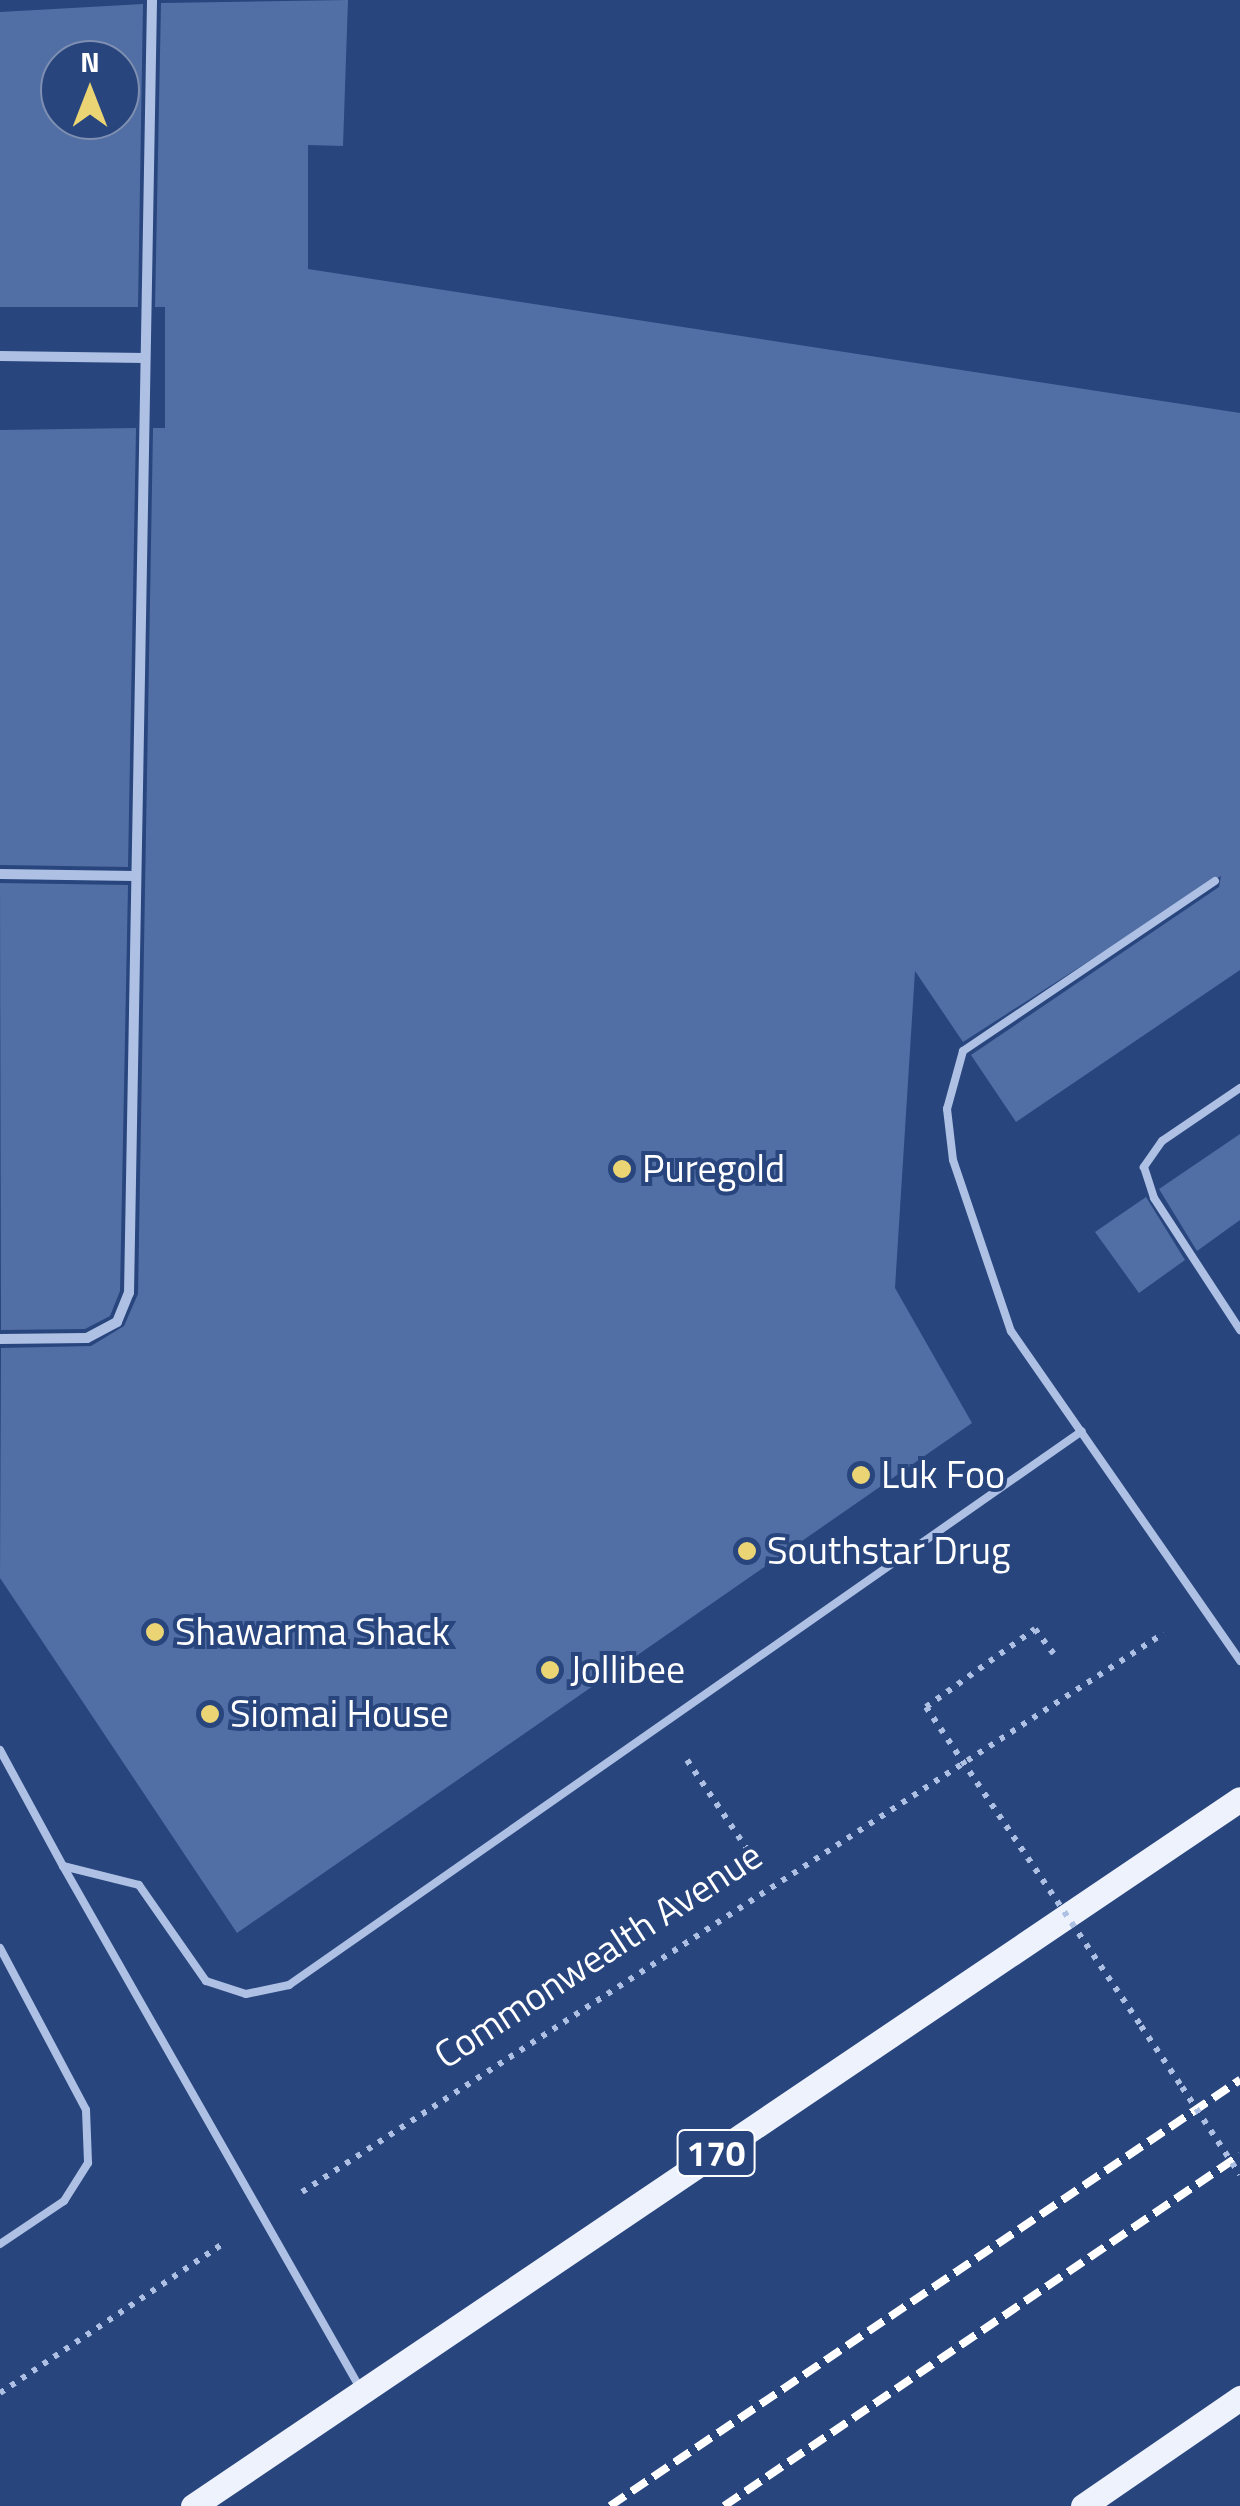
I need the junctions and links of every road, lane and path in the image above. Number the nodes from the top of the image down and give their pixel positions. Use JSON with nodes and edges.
{"nodes":[{"id":1,"x":152,"y":0,"type":"edge"},
{"id":2,"x":0,"y":356,"type":"edge"},
{"id":3,"x":145,"y":358,"type":"junction"},
{"id":4,"x":0,"y":874,"type":"edge"},
{"id":5,"x":135,"y":876,"type":"junction"},
{"id":6,"x":1215,"y":881,"type":"dead end"},
{"id":7,"x":1240,"y":1088,"type":"edge"},
{"id":8,"x":1240,"y":1330,"type":"edge"},
{"id":9,"x":0,"y":1339,"type":"edge"},
{"id":10,"x":1082,"y":1431,"type":"junction"},
{"id":11,"x":1204,"y":1607,"type":"junction"},
{"id":12,"x":1054,"y":1654,"type":"dead end"},
{"id":13,"x":1240,"y":1661,"type":"edge"},
{"id":14,"x":661,"y":1722,"type":"junction"},
{"id":15,"x":0,"y":1750,"type":"edge"},
{"id":16,"x":1240,"y":1799,"type":"edge"},
{"id":17,"x":751,"y":1856,"type":"dead end"},
{"id":18,"x":63,"y":1866,"type":"junction"},
{"id":19,"x":0,"y":1948,"type":"edge"},
{"id":20,"x":1240,"y":2175,"type":"edge"},
{"id":21,"x":259,"y":2220,"type":"junction"},
{"id":22,"x":0,"y":2244,"type":"edge"},
{"id":23,"x":362,"y":2392,"type":"junction"},
{"id":24,"x":0,"y":2393,"type":"edge"},
{"id":25,"x":1240,"y":2398,"type":"edge"},
{"id":26,"x":192,"y":2506,"type":"edge"},
{"id":27,"x":1084,"y":2506,"type":"edge"}],
"edges":[{"from":1,"to":3,"type":"street"},
{"from":2,"to":3,"type":"street"},
{"from":3,"to":5,"type":"street"},
{"from":4,"to":5,"type":"street"},
{"from":5,"to":9,"type":"street"},
{"from":6,"to":10,"type":"lane"},
{"from":7,"to":8,"type":"lane"},
{"from":10,"to":11,"type":"lane"},
{"from":10,"to":14,"type":"lane"},
{"from":11,"to":13,"type":"lane"},
{"from":11,"to":21,"type":"path","name":"Commonwealth Avenue"},
{"from":12,"to":20,"type":"path","bridge":true},
{"from":14,"to":17,"type":"path"},
{"from":14,"to":18,"type":"lane"},
{"from":15,"to":18,"type":"lane"},
{"from":16,"to":23,"type":"main road","number":"170"},
{"from":18,"to":21,"type":"lane"},
{"from":19,"to":22,"type":"lane"},
{"from":21,"to":23,"type":"lane"},
{"from":21,"to":24,"type":"path","name":"Commonwealth Avenue"},
{"from":23,"to":26,"type":"main road","number":"170"},
{"from":25,"to":27,"type":"main road"}]}
